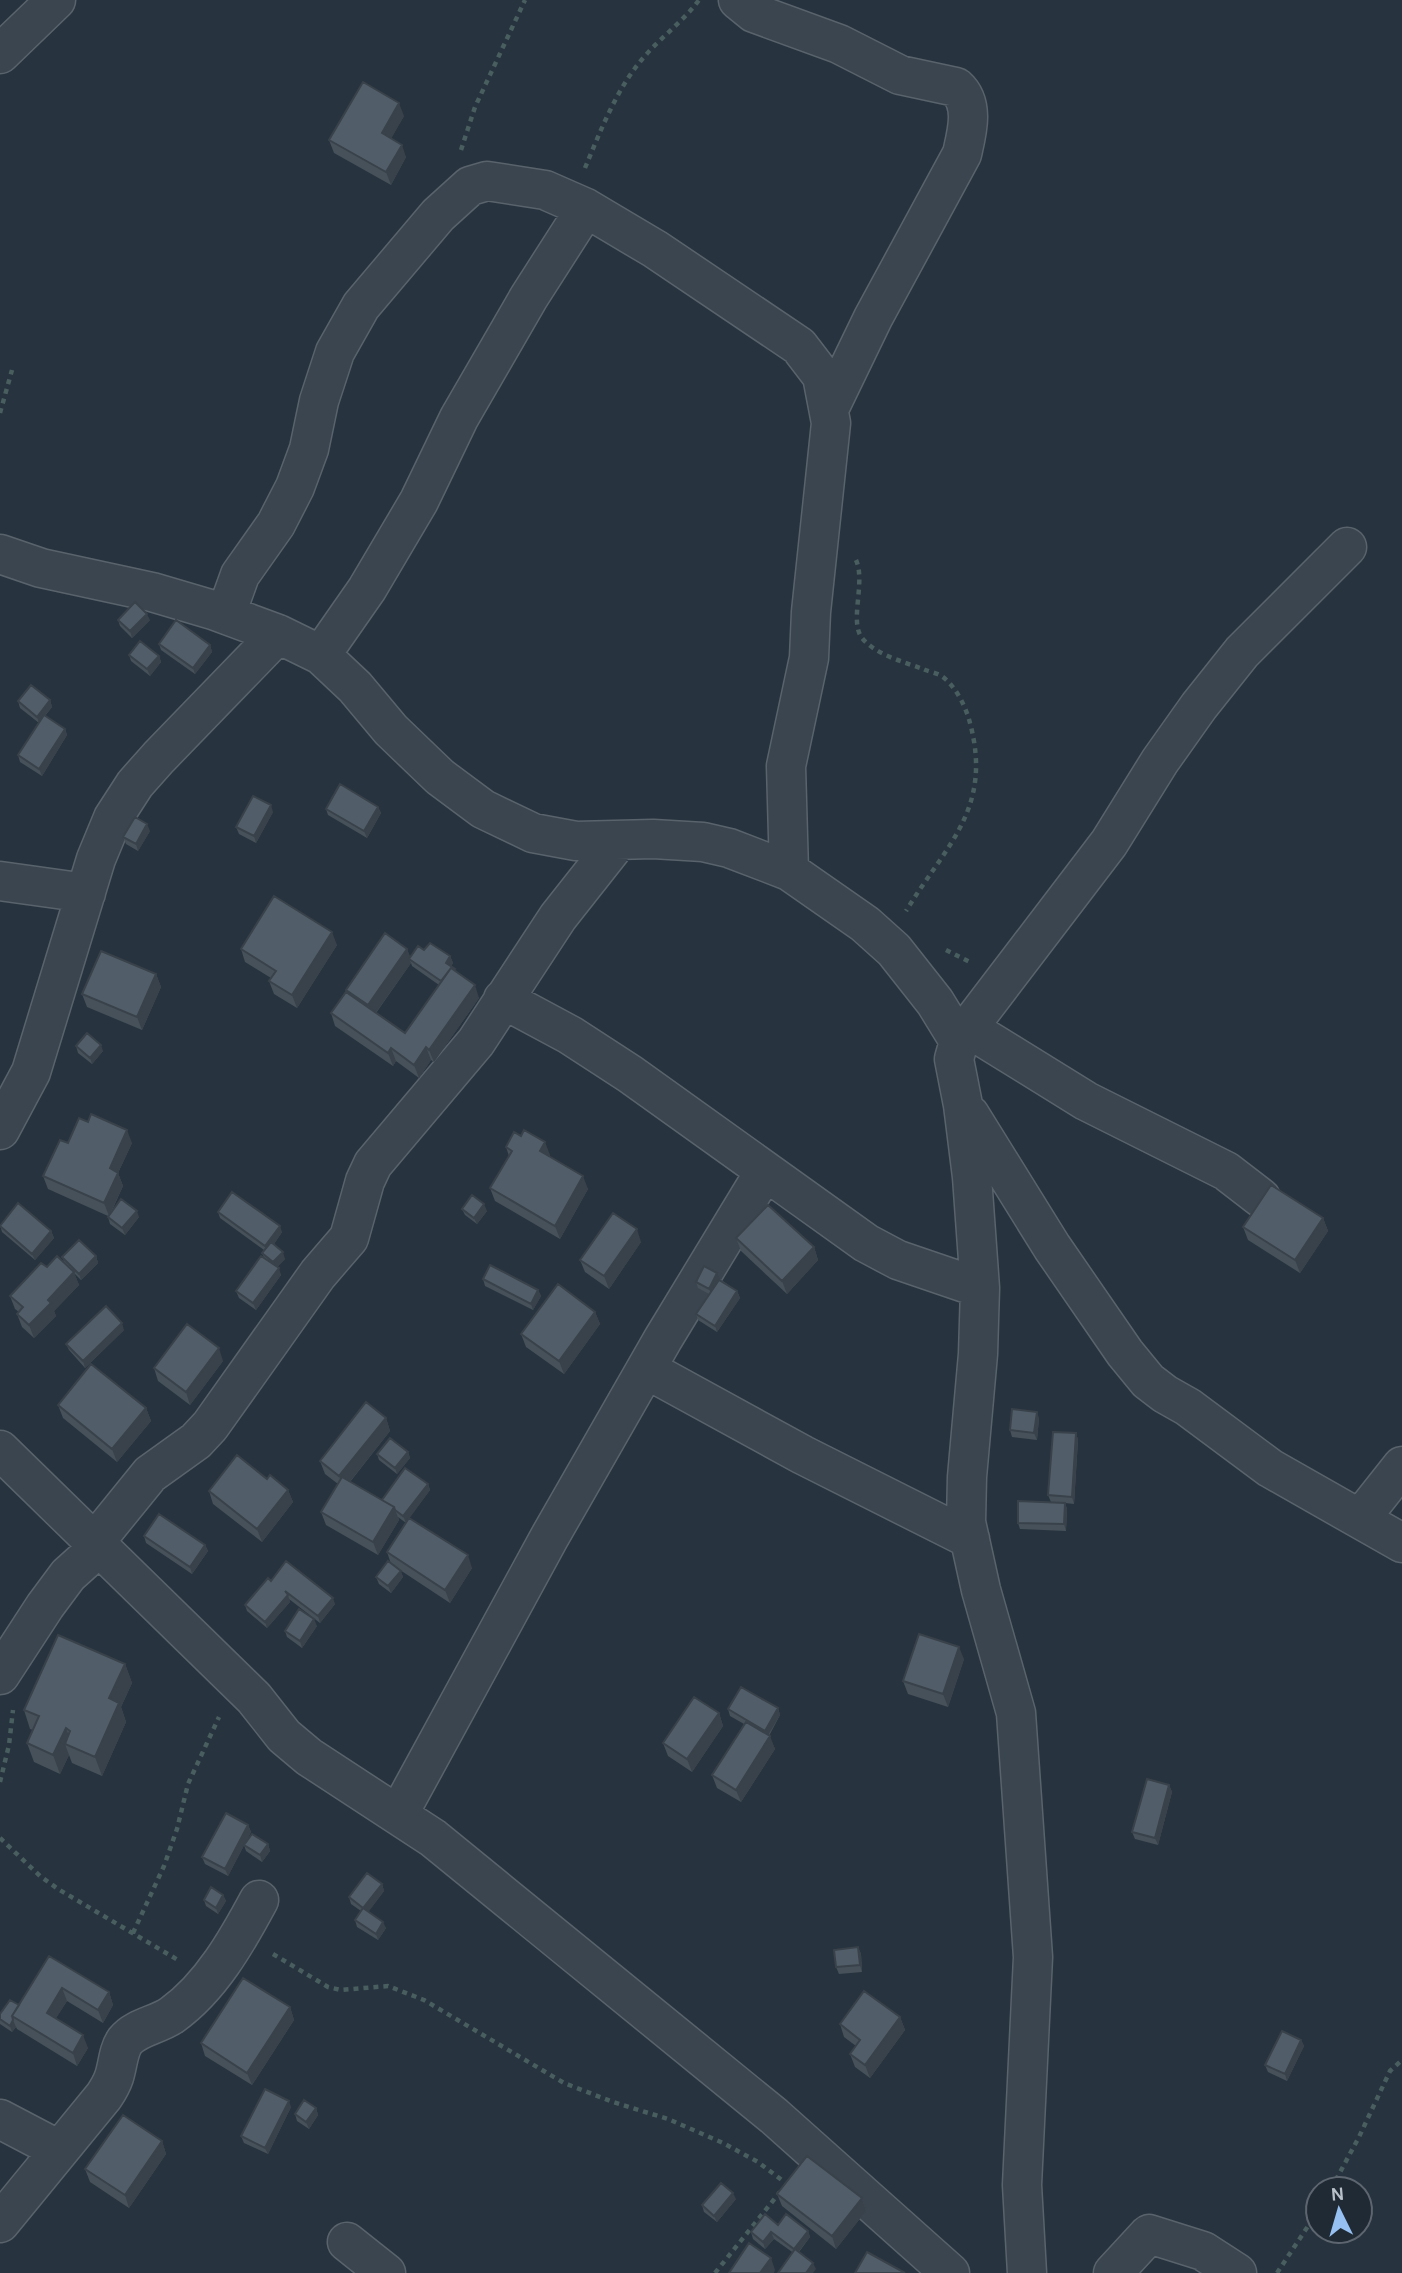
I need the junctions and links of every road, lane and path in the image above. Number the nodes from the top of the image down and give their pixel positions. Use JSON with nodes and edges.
{"nodes":[{"id":1,"x":56,"y":0,"type":"edge"},
{"id":2,"x":525,"y":0,"type":"edge"},
{"id":3,"x":699,"y":0,"type":"edge"},
{"id":4,"x":738,"y":0,"type":"edge"},
{"id":5,"x":0,"y":54,"type":"edge"},
{"id":6,"x":455,"y":200,"type":"junction"},
{"id":7,"x":578,"y":205,"type":"junction"},
{"id":8,"x":12,"y":370,"type":"dead end"},
{"id":9,"x":829,"y":409,"type":"junction"},
{"id":10,"x":0,"y":413,"type":"edge"},
{"id":11,"x":819,"y":523,"type":"junction"},
{"id":12,"x":1347,"y":547,"type":"dead end"},
{"id":13,"x":0,"y":554,"type":"edge"},
{"id":14,"x":226,"y":614,"type":"junction"},
{"id":15,"x":278,"y":634,"type":"junction"},
{"id":16,"x":321,"y":655,"type":"junction"},
{"id":17,"x":618,"y":841,"type":"junction"},
{"id":18,"x":789,"y":871,"type":"junction"},
{"id":19,"x":0,"y":881,"type":"edge"},
{"id":20,"x":86,"y":893,"type":"junction"},
{"id":21,"x":887,"y":944,"type":"junction"},
{"id":22,"x":503,"y":999,"type":"junction"},
{"id":23,"x":964,"y":1035,"type":"junction"},
{"id":24,"x":963,"y":1105,"type":"junction"},
{"id":25,"x":0,"y":1130,"type":"edge"},
{"id":26,"x":765,"y":1171,"type":"junction"},
{"id":27,"x":1261,"y":1198,"type":"edge"},
{"id":28,"x":979,"y":1288,"type":"junction"},
{"id":29,"x":646,"y":1369,"type":"junction"},
{"id":30,"x":0,"y":1450,"type":"edge"},
{"id":31,"x":1402,"y":1466,"type":"edge"},
{"id":32,"x":1360,"y":1520,"type":"junction"},
{"id":33,"x":970,"y":1539,"type":"junction"},
{"id":34,"x":1402,"y":1543,"type":"edge"},
{"id":35,"x":96,"y":1546,"type":"junction"},
{"id":36,"x":6,"y":1666,"type":"edge"},
{"id":37,"x":236,"y":1681,"type":"junction"},
{"id":38,"x":0,"y":1782,"type":"edge"},
{"id":39,"x":398,"y":1815,"type":"junction"},
{"id":40,"x":0,"y":1838,"type":"edge"},
{"id":41,"x":259,"y":1900,"type":"dead end"},
{"id":42,"x":133,"y":1933,"type":"junction"},
{"id":43,"x":241,"y":1934,"type":"junction"},
{"id":44,"x":209,"y":1979,"type":"junction"},
{"id":45,"x":1402,"y":2060,"type":"edge"},
{"id":46,"x":0,"y":2119,"type":"edge"},
{"id":47,"x":59,"y":2150,"type":"junction"},
{"id":48,"x":814,"y":2152,"type":"junction"},
{"id":49,"x":1339,"y":2175,"type":"edge"},
{"id":50,"x":787,"y":2184,"type":"junction"},
{"id":51,"x":0,"y":2223,"type":"edge"},
{"id":52,"x":1304,"y":2232,"type":"edge"},
{"id":53,"x":347,"y":2242,"type":"dead end"},
{"id":54,"x":386,"y":2273,"type":"edge"},
{"id":55,"x":715,"y":2273,"type":"edge"},
{"id":56,"x":950,"y":2273,"type":"edge"},
{"id":57,"x":1027,"y":2273,"type":"edge"},
{"id":58,"x":1114,"y":2273,"type":"edge"},
{"id":59,"x":1237,"y":2273,"type":"edge"},
{"id":60,"x":1277,"y":2273,"type":"edge"}],
"edges":[{"from":1,"to":5,"type":"street"},
{"from":2,"to":6,"type":"path"},
{"from":3,"to":7,"type":"path"},
{"from":4,"to":9,"type":"street"},
{"from":6,"to":7,"type":"street"},
{"from":6,"to":14,"type":"street"},
{"from":7,"to":9,"type":"street"},
{"from":7,"to":16,"type":"street"},
{"from":8,"to":10,"type":"path"},
{"from":9,"to":11,"type":"street"},
{"from":11,"to":18,"type":"street"},
{"from":11,"to":21,"type":"path"},
{"from":12,"to":23,"type":"street"},
{"from":13,"to":14,"type":"street"},
{"from":14,"to":15,"type":"street"},
{"from":15,"to":16,"type":"street"},
{"from":15,"to":20,"type":"street"},
{"from":16,"to":17,"type":"street"},
{"from":17,"to":18,"type":"street"},
{"from":17,"to":22,"type":"street"},
{"from":18,"to":21,"type":"street"},
{"from":19,"to":20,"type":"street"},
{"from":20,"to":25,"type":"street"},
{"from":21,"to":23,"type":"street"},
{"from":22,"to":26,"type":"street"},
{"from":22,"to":35,"type":"street"},
{"from":23,"to":24,"type":"street"},
{"from":23,"to":27,"type":"street"},
{"from":24,"to":28,"type":"street"},
{"from":24,"to":32,"type":"street"},
{"from":26,"to":28,"type":"street"},
{"from":26,"to":29,"type":"street"},
{"from":28,"to":33,"type":"street"},
{"from":29,"to":33,"type":"street"},
{"from":29,"to":39,"type":"street"},
{"from":30,"to":35,"type":"street"},
{"from":31,"to":32,"type":"street"},
{"from":32,"to":34,"type":"street"},
{"from":33,"to":57,"type":"street"},
{"from":35,"to":36,"type":"street"},
{"from":35,"to":37,"type":"street"},
{"from":36,"to":38,"type":"path"},
{"from":37,"to":39,"type":"street"},
{"from":37,"to":42,"type":"path"},
{"from":39,"to":48,"type":"street"},
{"from":40,"to":42,"type":"path"},
{"from":41,"to":43,"type":"street"},
{"from":42,"to":44,"type":"path"},
{"from":43,"to":44,"type":"street"},
{"from":43,"to":50,"type":"path"},
{"from":44,"to":47,"type":"street"},
{"from":45,"to":49,"type":"path"},
{"from":46,"to":47,"type":"street"},
{"from":47,"to":51,"type":"street"},
{"from":48,"to":50,"type":"path"},
{"from":48,"to":56,"type":"street"},
{"from":50,"to":55,"type":"path"},
{"from":52,"to":60,"type":"path"},
{"from":53,"to":54,"type":"street"},
{"from":58,"to":59,"type":"street"}]}
